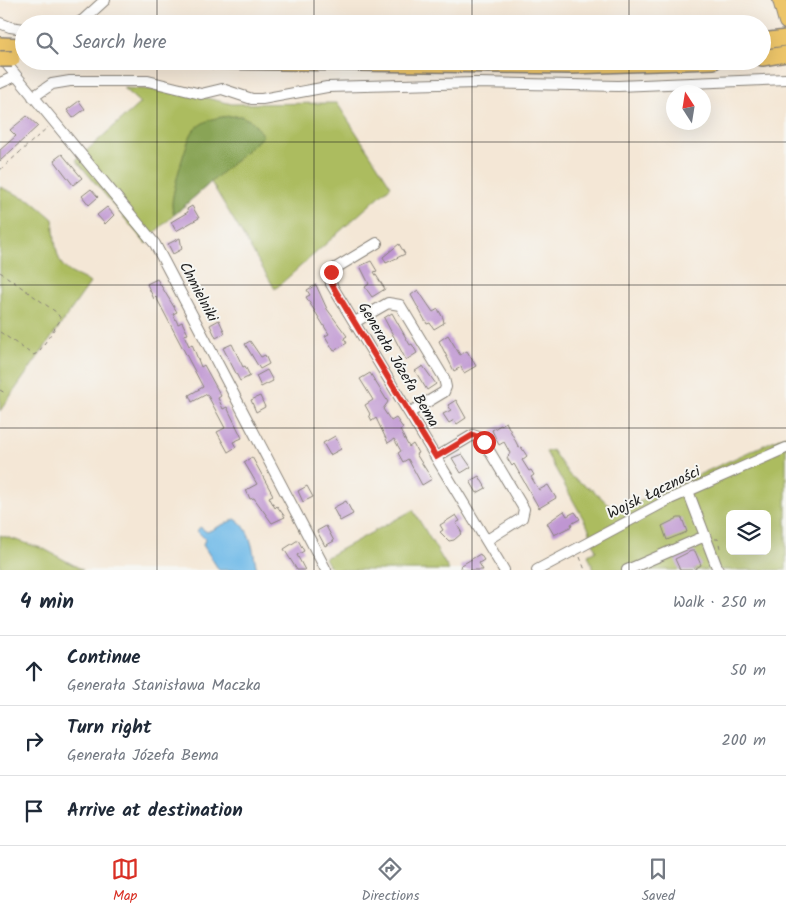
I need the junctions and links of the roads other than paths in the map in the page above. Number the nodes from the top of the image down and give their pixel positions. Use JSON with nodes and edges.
{"nodes":[{"id":1,"x":105,"y":0,"type":"edge"},
{"id":2,"x":780,"y":0,"type":"edge"},
{"id":3,"x":88,"y":15,"type":"edge"},
{"id":4,"x":786,"y":22,"type":"edge"},
{"id":5,"x":0,"y":23,"type":"edge"},
{"id":6,"x":15,"y":28,"type":"edge"},
{"id":7,"x":786,"y":38,"type":"edge"},
{"id":8,"x":771,"y":40,"type":"edge"},
{"id":9,"x":10,"y":53,"type":"edge"},
{"id":10,"x":786,"y":54,"type":"edge"},
{"id":11,"x":771,"y":57,"type":"edge"},
{"id":12,"x":16,"y":76,"type":"junction"},
{"id":13,"x":786,"y":79,"type":"edge"},
{"id":14,"x":0,"y":83,"type":"edge"},
{"id":15,"x":33,"y":96,"type":"junction"},
{"id":16,"x":377,"y":243,"type":"dead end"},
{"id":17,"x":355,"y":322,"type":"junction"},
{"id":18,"x":409,"y":413,"type":"junction"},
{"id":19,"x":786,"y":448,"type":"edge"},
{"id":20,"x":436,"y":457,"type":"junction"},
{"id":21,"x":688,"y":491,"type":"junction"},
{"id":22,"x":705,"y":536,"type":"junction"},
{"id":23,"x":487,"y":540,"type":"junction"},
{"id":24,"x":326,"y":570,"type":"edge"},
{"id":25,"x":504,"y":570,"type":"edge"},
{"id":26,"x":537,"y":570,"type":"edge"},
{"id":27,"x":627,"y":570,"type":"edge"},
{"id":28,"x":718,"y":570,"type":"edge"}],
"edges":[{"from":1,"to":3,"type":"street"},
{"from":2,"to":4,"type":"main road"},
{"from":5,"to":6,"type":"street"},
{"from":7,"to":8,"type":"highway"},
{"from":9,"to":12,"type":"street","name":"Chmielniki"},
{"from":10,"to":11,"type":"highway"},
{"from":12,"to":14,"type":"street"},
{"from":12,"to":15,"type":"street","name":"Chmielniki"},
{"from":13,"to":15,"type":"street"},
{"from":15,"to":24,"type":"street","name":"Chmielniki"},
{"from":16,"to":17,"type":"street","name":"Generała Józefa Bema"},
{"from":17,"to":18,"type":"street","name":"Generała Józefa Bema"},
{"from":17,"to":18,"type":"street"},
{"from":18,"to":20,"type":"street","name":"Generała Józefa Bema"},
{"from":19,"to":21,"type":"street","name":"Wojsk Łączności"},
{"from":20,"to":23,"type":"street","name":"Generała Józefa Bema"},
{"from":20,"to":23,"type":"street"},
{"from":21,"to":22,"type":"street"},
{"from":21,"to":26,"type":"street","name":"Wojsk Łączności"},
{"from":22,"to":27,"type":"street"},
{"from":22,"to":28,"type":"street"},
{"from":23,"to":25,"type":"street","name":"Generała Józefa Bema"}]}
